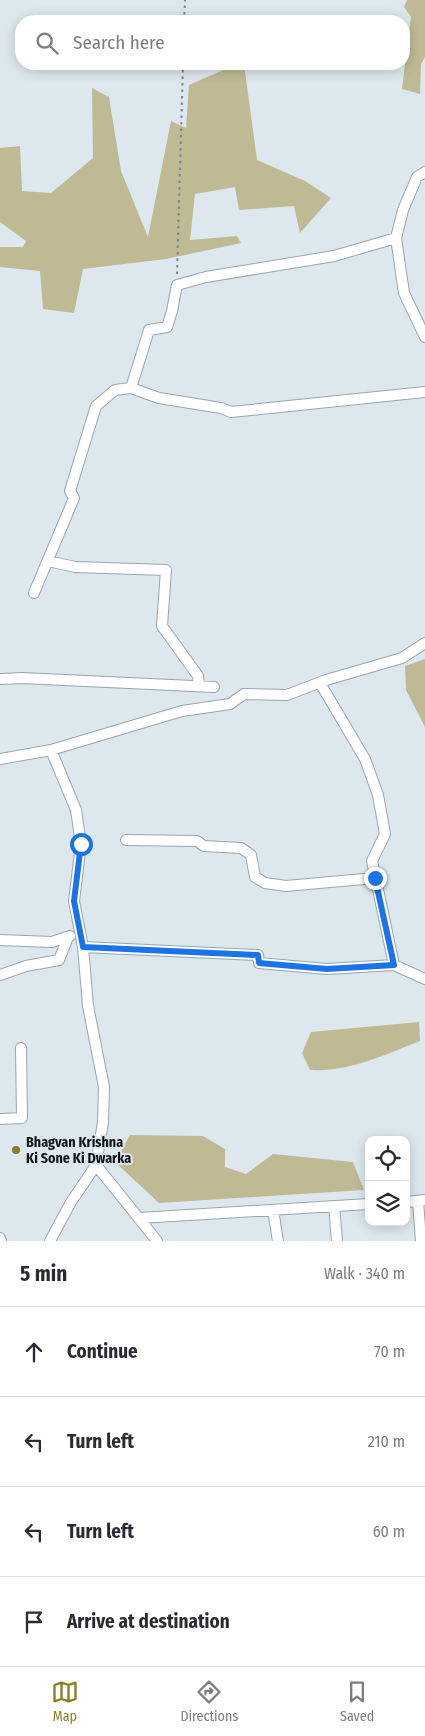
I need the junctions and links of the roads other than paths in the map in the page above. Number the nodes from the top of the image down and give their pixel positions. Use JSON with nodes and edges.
{"nodes":[{"id":1,"x":425,"y":172,"type":"edge"},
{"id":2,"x":396,"y":238,"type":"junction"},
{"id":3,"x":425,"y":337,"type":"edge"},
{"id":4,"x":131,"y":388,"type":"junction"},
{"id":5,"x":425,"y":392,"type":"edge"},
{"id":6,"x":48,"y":561,"type":"junction"},
{"id":7,"x":34,"y":593,"type":"dead end"},
{"id":8,"x":425,"y":644,"type":"edge"},
{"id":9,"x":1,"y":679,"type":"edge"},
{"id":10,"x":320,"y":683,"type":"junction"},
{"id":11,"x":199,"y":686,"type":"junction"},
{"id":12,"x":214,"y":687,"type":"dead end"},
{"id":13,"x":51,"y":750,"type":"junction"},
{"id":14,"x":0,"y":759,"type":"edge"},
{"id":15,"x":126,"y":840,"type":"dead end"},
{"id":16,"x":375,"y":878,"type":"junction"},
{"id":17,"x":80,"y":933,"type":"junction"},
{"id":18,"x":68,"y":937,"type":"junction"},
{"id":19,"x":0,"y":940,"type":"edge"},
{"id":20,"x":83,"y":947,"type":"junction"},
{"id":21,"x":394,"y":965,"type":"junction"},
{"id":22,"x":0,"y":974,"type":"edge"},
{"id":23,"x":425,"y":979,"type":"edge"},
{"id":24,"x":20,"y":1048,"type":"dead end"},
{"id":25,"x":0,"y":1119,"type":"edge"},
{"id":26,"x":96,"y":1165,"type":"junction"},
{"id":27,"x":421,"y":1201,"type":"edge"},
{"id":28,"x":365,"y":1204,"type":"edge"},
{"id":29,"x":334,"y":1206,"type":"junction"},
{"id":30,"x":273,"y":1210,"type":"junction"},
{"id":31,"x":139,"y":1218,"type":"junction"},
{"id":32,"x":50,"y":1241,"type":"edge"},
{"id":33,"x":157,"y":1241,"type":"edge"},
{"id":34,"x":278,"y":1241,"type":"edge"},
{"id":35,"x":337,"y":1241,"type":"edge"},
{"id":36,"x":421,"y":1241,"type":"edge"}],
"edges":[{"from":1,"to":2,"type":"street"},
{"from":2,"to":3,"type":"street"},
{"from":2,"to":4,"type":"street"},
{"from":4,"to":5,"type":"street"},
{"from":4,"to":6,"type":"street"},
{"from":6,"to":7,"type":"street"},
{"from":6,"to":11,"type":"street"},
{"from":8,"to":10,"type":"street"},
{"from":9,"to":11,"type":"street"},
{"from":10,"to":13,"type":"street"},
{"from":10,"to":16,"type":"street"},
{"from":11,"to":12,"type":"street"},
{"from":13,"to":14,"type":"street"},
{"from":13,"to":17,"type":"street"},
{"from":15,"to":16,"type":"street"},
{"from":16,"to":21,"type":"street"},
{"from":17,"to":18,"type":"street"},
{"from":17,"to":20,"type":"street"},
{"from":18,"to":19,"type":"street"},
{"from":18,"to":22,"type":"street"},
{"from":20,"to":21,"type":"street"},
{"from":20,"to":26,"type":"street"},
{"from":21,"to":23,"type":"street"},
{"from":24,"to":25,"type":"street"},
{"from":26,"to":31,"type":"street"},
{"from":26,"to":32,"type":"street"},
{"from":27,"to":36,"type":"street"},
{"from":28,"to":29,"type":"street"},
{"from":29,"to":30,"type":"street"},
{"from":29,"to":35,"type":"street"},
{"from":30,"to":31,"type":"street"},
{"from":30,"to":34,"type":"street"},
{"from":31,"to":33,"type":"street"}]}
